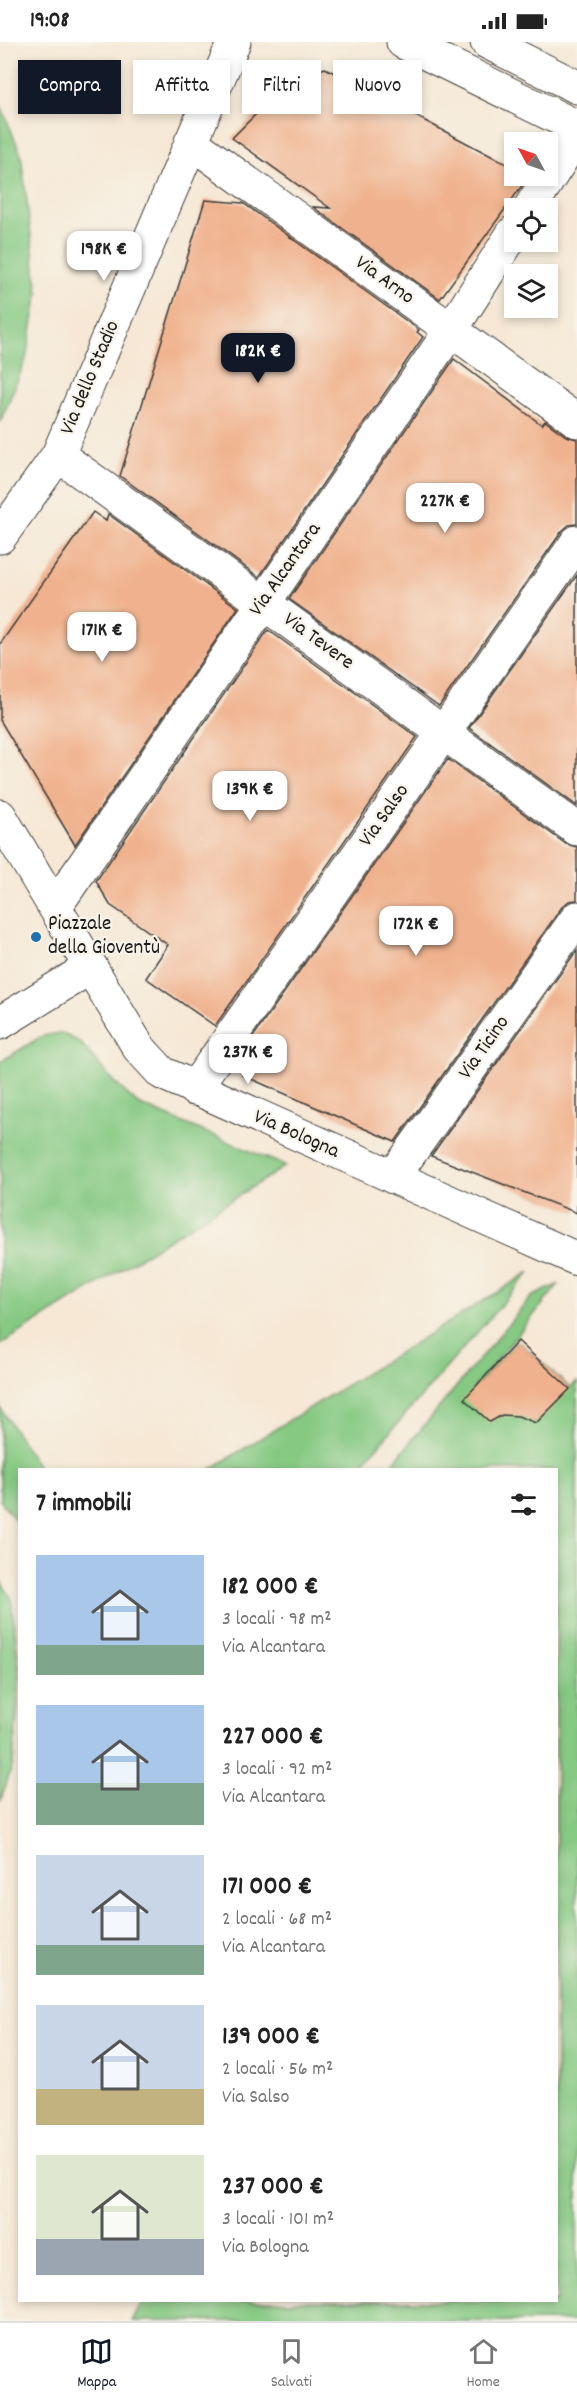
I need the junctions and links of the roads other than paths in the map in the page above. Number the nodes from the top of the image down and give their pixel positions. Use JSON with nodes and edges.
{"nodes":[{"id":1,"x":234,"y":42,"type":"edge"},
{"id":2,"x":402,"y":42,"type":"edge"},
{"id":3,"x":487,"y":42,"type":"edge"},
{"id":4,"x":577,"y":87,"type":"edge"},
{"id":5,"x":577,"y":127,"type":"edge"},
{"id":6,"x":577,"y":135,"type":"edge"},
{"id":7,"x":191,"y":142,"type":"junction"},
{"id":8,"x":536,"y":198,"type":"edge"},
{"id":9,"x":504,"y":248,"type":"edge"},
{"id":10,"x":452,"y":330,"type":"junction"},
{"id":11,"x":577,"y":420,"type":"edge"},
{"id":12,"x":58,"y":455,"type":"junction"},
{"id":13,"x":0,"y":537,"type":"edge"},
{"id":14,"x":577,"y":542,"type":"edge"},
{"id":15,"x":264,"y":603,"type":"junction"},
{"id":16,"x":444,"y":732,"type":"junction"},
{"id":17,"x":0,"y":816,"type":"edge"},
{"id":18,"x":577,"y":829,"type":"edge"},
{"id":19,"x":55,"y":907,"type":"junction"},
{"id":20,"x":577,"y":918,"type":"edge"},
{"id":21,"x":91,"y":967,"type":"junction"},
{"id":22,"x":0,"y":1023,"type":"edge"},
{"id":23,"x":194,"y":1089,"type":"junction"},
{"id":24,"x":393,"y":1178,"type":"junction"},
{"id":25,"x":577,"y":1259,"type":"edge"}],
"edges":[{"from":1,"to":7,"type":"street","name":"Via dello Stadio"},
{"from":2,"to":5,"type":"street"},
{"from":3,"to":4,"type":"street"},
{"from":6,"to":8,"type":"street"},
{"from":7,"to":10,"type":"street","name":"Via Arno"},
{"from":7,"to":12,"type":"street","name":"Via dello Stadio"},
{"from":9,"to":10,"type":"street","name":"Via Alcantara"},
{"from":10,"to":11,"type":"street","name":"Via Arno"},
{"from":10,"to":15,"type":"street","name":"Via Alcantara"},
{"from":12,"to":13,"type":"street","name":"Via dello Stadio"},
{"from":12,"to":15,"type":"street","name":"Via Tevere"},
{"from":14,"to":16,"type":"street","name":"Via Salso"},
{"from":15,"to":16,"type":"street","name":"Via Tevere"},
{"from":15,"to":19,"type":"street","name":"Via Alcantara"},
{"from":16,"to":18,"type":"street","name":"Via Tevere"},
{"from":16,"to":23,"type":"street","name":"Via Salso"},
{"from":17,"to":19,"type":"street","name":"Via Bologna"},
{"from":19,"to":21,"type":"street","name":"Via Bologna"},
{"from":20,"to":24,"type":"street","name":"Via Ticino"},
{"from":21,"to":22,"type":"street"},
{"from":21,"to":23,"type":"street","name":"Via Bologna"},
{"from":23,"to":24,"type":"street","name":"Via Bologna"},
{"from":24,"to":25,"type":"street","name":"Via Bologna"}]}
